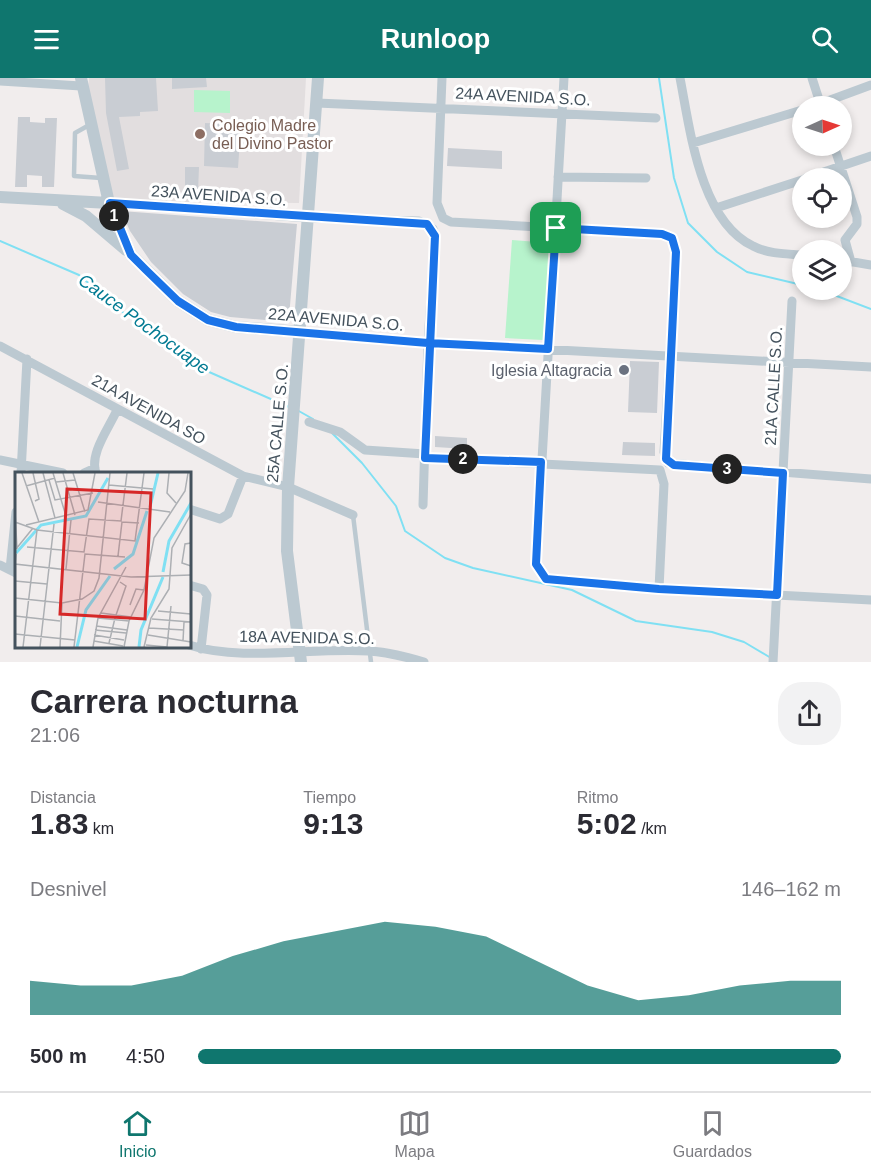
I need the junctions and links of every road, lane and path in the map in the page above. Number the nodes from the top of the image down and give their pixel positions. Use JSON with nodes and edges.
{"nodes":[{"id":1,"x":318,"y":78,"type":"edge"},
{"id":2,"x":442,"y":78,"type":"edge"},
{"id":3,"x":564,"y":78,"type":"edge"},
{"id":4,"x":680,"y":78,"type":"edge"},
{"id":5,"x":812,"y":78,"type":"edge"},
{"id":6,"x":0,"y":81,"type":"edge"},
{"id":7,"x":81,"y":82,"type":"edge"},
{"id":8,"x":871,"y":85,"type":"edge"},
{"id":9,"x":816,"y":96,"type":"edge"},
{"id":10,"x":844,"y":96,"type":"edge"},
{"id":11,"x":317,"y":103,"type":"junction"},
{"id":12,"x":440,"y":108,"type":"junction"},
{"id":13,"x":562,"y":113,"type":"junction"},
{"id":14,"x":792,"y":113,"type":"edge"},
{"id":15,"x":656,"y":118,"type":"dead end"},
{"id":16,"x":91,"y":124,"type":"junction"},
{"id":17,"x":693,"y":143,"type":"junction"},
{"id":18,"x":837,"y":156,"type":"edge"},
{"id":19,"x":871,"y":156,"type":"edge"},
{"id":20,"x":841,"y":167,"type":"junction"},
{"id":21,"x":838,"y":168,"type":"edge"},
{"id":22,"x":558,"y":177,"type":"junction"},
{"id":23,"x":103,"y":178,"type":"junction"},
{"id":24,"x":646,"y":178,"type":"dead end"},
{"id":25,"x":792,"y":183,"type":"edge"},
{"id":26,"x":0,"y":197,"type":"edge"},
{"id":27,"x":55,"y":200,"type":"junction"},
{"id":28,"x":110,"y":203,"type":"junction"},
{"id":29,"x":716,"y":208,"type":"junction"},
{"id":30,"x":308,"y":218,"type":"junction"},
{"id":31,"x":556,"y":228,"type":"junction"},
{"id":32,"x":845,"y":240,"type":"edge"},
{"id":33,"x":792,"y":254,"type":"edge"},
{"id":34,"x":131,"y":255,"type":"junction"},
{"id":35,"x":852,"y":262,"type":"edge"},
{"id":36,"x":871,"y":265,"type":"edge"},
{"id":37,"x":792,"y":301,"type":"dead end"},
{"id":38,"x":301,"y":332,"type":"junction"},
{"id":39,"x":428,"y":343,"type":"junction"},
{"id":40,"x":0,"y":346,"type":"edge"},
{"id":41,"x":548,"y":349,"type":"junction"},
{"id":42,"x":670,"y":356,"type":"junction"},
{"id":43,"x":27,"y":359,"type":"junction"},
{"id":44,"x":789,"y":362,"type":"junction"},
{"id":45,"x":871,"y":367,"type":"edge"},
{"id":46,"x":117,"y":410,"type":"junction"},
{"id":47,"x":309,"y":422,"type":"dead end"},
{"id":48,"x":425,"y":456,"type":"junction"},
{"id":49,"x":0,"y":460,"type":"edge"},
{"id":50,"x":541,"y":462,"type":"junction"},
{"id":51,"x":21,"y":468,"type":"edge"},
{"id":52,"x":95,"y":470,"type":"edge"},
{"id":53,"x":55,"y":472,"type":"edge"},
{"id":54,"x":783,"y":473,"type":"junction"},
{"id":55,"x":243,"y":476,"type":"junction"},
{"id":56,"x":871,"y":479,"type":"edge"},
{"id":57,"x":288,"y":488,"type":"junction"},
{"id":58,"x":423,"y":506,"type":"dead end"},
{"id":59,"x":190,"y":509,"type":"edge"},
{"id":60,"x":353,"y":515,"type":"joint"},
{"id":61,"x":15,"y":532,"type":"edge"},
{"id":62,"x":0,"y":565,"type":"edge"},
{"id":63,"x":13,"y":571,"type":"edge"},
{"id":64,"x":190,"y":585,"type":"edge"},
{"id":65,"x":659,"y":589,"type":"junction"},
{"id":66,"x":777,"y":595,"type":"junction"},
{"id":67,"x":871,"y":600,"type":"edge"},
{"id":68,"x":190,"y":645,"type":"edge"},
{"id":69,"x":201,"y":649,"type":"junction"},
{"id":70,"x":370,"y":651,"type":"junction"},
{"id":71,"x":300,"y":657,"type":"edge"},
{"id":72,"x":371,"y":662,"type":"edge"},
{"id":73,"x":424,"y":662,"type":"edge"},
{"id":74,"x":773,"y":662,"type":"edge"}],
"edges":[{"from":1,"to":11,"type":"street","name":"25A CALLE S.O."},
{"from":2,"to":12,"type":"street"},
{"from":3,"to":13,"type":"street"},
{"from":4,"to":17,"type":"street"},
{"from":5,"to":9,"type":"street"},
{"from":6,"to":7,"type":"street"},
{"from":7,"to":16,"type":"street","name":"22A AVENIDA S.O."},
{"from":8,"to":10,"type":"street"},
{"from":11,"to":12,"type":"street","name":"24A AVENIDA S.O."},
{"from":11,"to":30,"type":"street","name":"25A CALLE S.O."},
{"from":12,"to":13,"type":"street","name":"24A AVENIDA S.O."},
{"from":12,"to":31,"type":"street"},
{"from":13,"to":15,"type":"street","name":"24A AVENIDA S.O."},
{"from":13,"to":22,"type":"street"},
{"from":14,"to":17,"type":"street"},
{"from":16,"to":23,"type":"street","name":"22A AVENIDA S.O."},
{"from":16,"to":23,"type":"lane"},
{"from":17,"to":29,"type":"street"},
{"from":18,"to":20,"type":"street"},
{"from":19,"to":20,"type":"street"},
{"from":20,"to":21,"type":"street"},
{"from":20,"to":32,"type":"street"},
{"from":22,"to":24,"type":"street"},
{"from":22,"to":31,"type":"street"},
{"from":23,"to":28,"type":"street","name":"22A AVENIDA S.O."},
{"from":25,"to":29,"type":"street"},
{"from":26,"to":27,"type":"street","name":"23A AVENIDA S.O."},
{"from":27,"to":28,"type":"street","name":"23A AVENIDA S.O."},
{"from":27,"to":34,"type":"street"},
{"from":28,"to":30,"type":"street","name":"23A AVENIDA S.O."},
{"from":28,"to":34,"type":"street","name":"22A AVENIDA S.O."},
{"from":29,"to":33,"type":"street"},
{"from":30,"to":38,"type":"street","name":"25A CALLE S.O."},
{"from":30,"to":39,"type":"street","name":"23A AVENIDA S.O."},
{"from":31,"to":41,"type":"street"},
{"from":31,"to":42,"type":"street"},
{"from":34,"to":38,"type":"street","name":"22A AVENIDA S.O."},
{"from":35,"to":36,"type":"street"},
{"from":37,"to":44,"type":"street","name":"21A CALLE S.O."},
{"from":38,"to":39,"type":"street","name":"22A AVENIDA S.O."},
{"from":38,"to":57,"type":"street","name":"25A CALLE S.O."},
{"from":39,"to":41,"type":"street","name":"22A AVENIDA S.O."},
{"from":39,"to":48,"type":"street"},
{"from":40,"to":43,"type":"street","name":"21A AVENIDA SO"},
{"from":41,"to":42,"type":"street","name":"22A AVENIDA S.O."},
{"from":41,"to":50,"type":"street"},
{"from":42,"to":44,"type":"street","name":"22A AVENIDA S.O."},
{"from":42,"to":54,"type":"street"},
{"from":43,"to":46,"type":"street","name":"21A AVENIDA SO"},
{"from":43,"to":51,"type":"street"},
{"from":44,"to":45,"type":"street","name":"22A AVENIDA S.O."},
{"from":44,"to":54,"type":"street","name":"21A CALLE S.O."},
{"from":46,"to":52,"type":"street"},
{"from":46,"to":55,"type":"street","name":"21A AVENIDA SO"},
{"from":47,"to":48,"type":"street"},
{"from":48,"to":50,"type":"street"},
{"from":48,"to":58,"type":"street"},
{"from":49,"to":51,"type":"street"},
{"from":50,"to":65,"type":"street"},
{"from":50,"to":65,"type":"street"},
{"from":51,"to":53,"type":"street"},
{"from":54,"to":56,"type":"street"},
{"from":54,"to":66,"type":"street","name":"21A CALLE S.O."},
{"from":55,"to":57,"type":"street","name":"21A AVENIDA SO"},
{"from":55,"to":59,"type":"street"},
{"from":57,"to":60,"type":"street","name":"21A AVENIDA SO"},
{"from":57,"to":71,"type":"street","name":"25A CALLE S.O."},
{"from":60,"to":70,"type":"lane"},
{"from":61,"to":63,"type":"street"},
{"from":62,"to":63,"type":"street"},
{"from":64,"to":69,"type":"street"},
{"from":65,"to":66,"type":"street"},
{"from":66,"to":67,"type":"street"},
{"from":66,"to":74,"type":"street","name":"21A CALLE S.O."},
{"from":68,"to":69,"type":"street","name":"18A AVENIDA S.O."},
{"from":69,"to":71,"type":"street","name":"18A AVENIDA S.O."},
{"from":70,"to":71,"type":"street","name":"18A AVENIDA S.O."},
{"from":70,"to":72,"type":"lane"},
{"from":70,"to":73,"type":"street","name":"18A AVENIDA S.O."}]}
